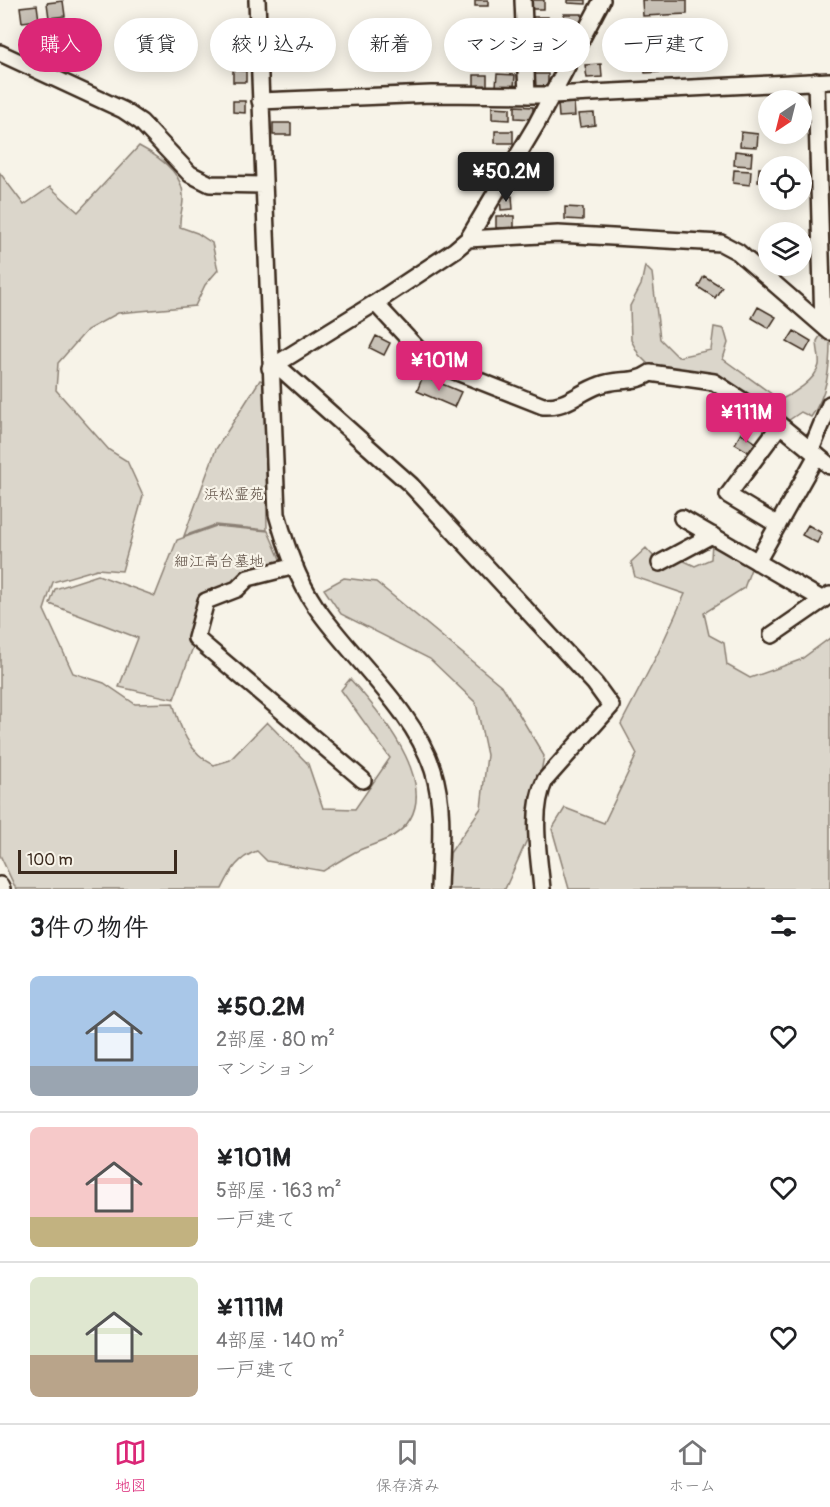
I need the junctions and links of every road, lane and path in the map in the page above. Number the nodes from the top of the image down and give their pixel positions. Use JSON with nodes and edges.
{"nodes":[{"id":1,"x":257,"y":0,"type":"edge"},
{"id":2,"x":523,"y":0,"type":"edge"},
{"id":3,"x":603,"y":0,"type":"edge"},
{"id":4,"x":0,"y":53,"type":"edge"},
{"id":5,"x":823,"y":81,"type":"edge"},
{"id":6,"x":527,"y":94,"type":"junction"},
{"id":7,"x":552,"y":95,"type":"junction"},
{"id":8,"x":260,"y":101,"type":"junction"},
{"id":9,"x":263,"y":185,"type":"junction"},
{"id":10,"x":468,"y":239,"type":"junction"},
{"id":11,"x":375,"y":303,"type":"junction"},
{"id":12,"x":826,"y":328,"type":"edge"},
{"id":13,"x":270,"y":368,"type":"junction"},
{"id":14,"x":830,"y":404,"type":"edge"},
{"id":15,"x":780,"y":425,"type":"junction"},
{"id":16,"x":814,"y":453,"type":"junction"},
{"id":17,"x":830,"y":466,"type":"edge"},
{"id":18,"x":682,"y":518,"type":"dead end"},
{"id":19,"x":778,"y":525,"type":"junction"},
{"id":20,"x":712,"y":535,"type":"junction"},
{"id":21,"x":757,"y":562,"type":"junction"},
{"id":22,"x":660,"y":563,"type":"dead end"},
{"id":23,"x":295,"y":566,"type":"junction"},
{"id":24,"x":827,"y":598,"type":"edge"},
{"id":25,"x":772,"y":635,"type":"dead end"},
{"id":26,"x":363,"y":780,"type":"dead end"},
{"id":27,"x":0,"y":885,"type":"edge"},
{"id":28,"x":2,"y":889,"type":"edge"},
{"id":29,"x":439,"y":889,"type":"edge"},
{"id":30,"x":542,"y":889,"type":"edge"}],
"edges":[{"from":1,"to":8,"type":"street"},
{"from":2,"to":6,"type":"street"},
{"from":3,"to":7,"type":"street"},
{"from":4,"to":9,"type":"street"},
{"from":5,"to":7,"type":"street"},
{"from":5,"to":12,"type":"street"},
{"from":6,"to":7,"type":"street"},
{"from":6,"to":8,"type":"street"},
{"from":7,"to":10,"type":"street"},
{"from":8,"to":9,"type":"street"},
{"from":9,"to":13,"type":"street"},
{"from":10,"to":11,"type":"street"},
{"from":10,"to":12,"type":"street"},
{"from":11,"to":13,"type":"street"},
{"from":11,"to":15,"type":"street"},
{"from":13,"to":23,"type":"street"},
{"from":13,"to":30,"type":"street"},
{"from":14,"to":16,"type":"street"},
{"from":15,"to":16,"type":"street"},
{"from":15,"to":19,"type":"street"},
{"from":16,"to":17,"type":"street"},
{"from":16,"to":19,"type":"street"},
{"from":18,"to":20,"type":"street"},
{"from":19,"to":21,"type":"street"},
{"from":20,"to":21,"type":"street"},
{"from":20,"to":22,"type":"street"},
{"from":21,"to":24,"type":"street"},
{"from":23,"to":26,"type":"street"},
{"from":23,"to":29,"type":"street"},
{"from":24,"to":25,"type":"street"},
{"from":27,"to":28,"type":"street"}]}
